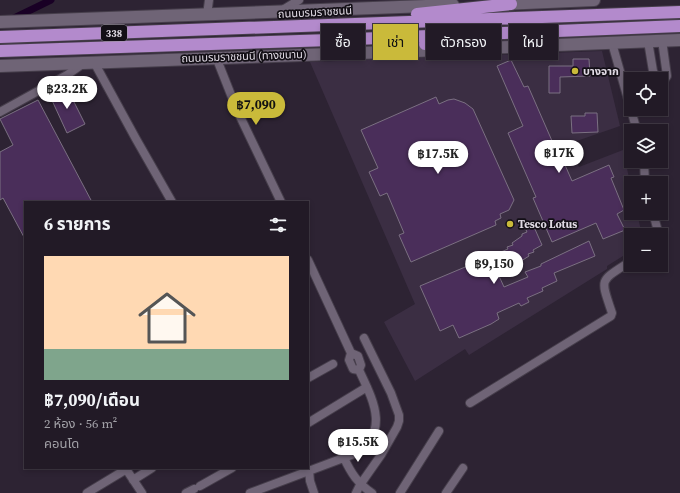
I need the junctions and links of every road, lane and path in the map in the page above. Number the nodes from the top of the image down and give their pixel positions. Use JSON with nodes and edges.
{"nodes":[{"id":1,"x":209,"y":0,"type":"edge"},
{"id":2,"x":299,"y":0,"type":"edge"},
{"id":3,"x":594,"y":0,"type":"edge"},
{"id":4,"x":382,"y":4,"type":"edge"},
{"id":5,"x":511,"y":4,"type":"junction"},
{"id":6,"x":279,"y":12,"type":"junction"},
{"id":7,"x":680,"y":12,"type":"edge"},
{"id":8,"x":207,"y":15,"type":"junction"},
{"id":9,"x":0,"y":22,"type":"edge"},
{"id":10,"x":364,"y":23,"type":"junction"},
{"id":11,"x":680,"y":26,"type":"edge"},
{"id":12,"x":418,"y":36,"type":"edge"},
{"id":13,"x":2,"y":37,"type":"edge"},
{"id":14,"x":373,"y":38,"type":"edge"},
{"id":15,"x":662,"y":40,"type":"junction"},
{"id":16,"x":680,"y":40,"type":"edge"},
{"id":17,"x":648,"y":41,"type":"junction"},
{"id":18,"x":612,"y":43,"type":"junction"},
{"id":19,"x":501,"y":47,"type":"edge"},
{"id":20,"x":426,"y":49,"type":"edge"},
{"id":21,"x":0,"y":51,"type":"edge"},
{"id":22,"x":216,"y":57,"type":"junction"},
{"id":23,"x":89,"y":62,"type":"junction"},
{"id":24,"x":0,"y":66,"type":"edge"},
{"id":25,"x":654,"y":72,"type":"edge"},
{"id":26,"x":666,"y":72,"type":"edge"},
{"id":27,"x":0,"y":112,"type":"edge"},
{"id":28,"x":635,"y":124,"type":"edge"},
{"id":29,"x":171,"y":201,"type":"edge"},
{"id":30,"x":281,"y":201,"type":"edge"},
{"id":31,"x":309,"y":262,"type":"edge"},
{"id":32,"x":624,"y":266,"type":"edge"},
{"id":33,"x":364,"y":338,"type":"dead end"},
{"id":34,"x":333,"y":364,"type":"dead end"},
{"id":35,"x":309,"y":377,"type":"edge"},
{"id":36,"x":367,"y":387,"type":"junction"},
{"id":37,"x":470,"y":403,"type":"dead end"},
{"id":38,"x":309,"y":422,"type":"edge"},
{"id":39,"x":439,"y":431,"type":"dead end"},
{"id":40,"x":344,"y":458,"type":"junction"},
{"id":41,"x":463,"y":468,"type":"dead end"},
{"id":42,"x":150,"y":469,"type":"edge"},
{"id":43,"x":230,"y":469,"type":"edge"},
{"id":44,"x":290,"y":469,"type":"edge"},
{"id":45,"x":309,"y":470,"type":"junction"},
{"id":46,"x":293,"y":476,"type":"junction"},
{"id":47,"x":133,"y":480,"type":"junction"},
{"id":48,"x":360,"y":485,"type":"junction"},
{"id":49,"x":193,"y":489,"type":"edge"},
{"id":50,"x":261,"y":491,"type":"edge"},
{"id":51,"x":87,"y":493,"type":"edge"},
{"id":52,"x":142,"y":493,"type":"edge"},
{"id":53,"x":250,"y":493,"type":"edge"},
{"id":54,"x":314,"y":493,"type":"edge"},
{"id":55,"x":356,"y":493,"type":"edge"},
{"id":56,"x":372,"y":493,"type":"edge"},
{"id":57,"x":400,"y":493,"type":"edge"},
{"id":58,"x":446,"y":493,"type":"edge"}],
"edges":[{"from":1,"to":8,"type":"street"},
{"from":2,"to":6,"type":"street"},
{"from":3,"to":5,"type":"main road","number":"338"},
{"from":4,"to":5,"type":"main road","number":"338"},
{"from":4,"to":6,"type":"main road","number":"338"},
{"from":5,"to":10,"type":"highway"},
{"from":6,"to":8,"type":"main road","number":"338"},
{"from":7,"to":10,"type":"highway","name":"ถนนบรมราชชนนี","number":"338"},
{"from":8,"to":9,"type":"main road","number":"338"},
{"from":10,"to":13,"type":"highway","name":"ถนนบรมราชชนนี","number":"338"},
{"from":11,"to":12,"type":"highway","number":"338"},
{"from":14,"to":21,"type":"highway","number":"338"},
{"from":15,"to":16,"type":"main road","name":"ถนนบรมราชชนนี (ทางขนาน)"},
{"from":15,"to":17,"type":"main road","name":"ถนนบรมราชชนนี (ทางขนาน)"},
{"from":15,"to":26,"type":"street"},
{"from":17,"to":18,"type":"main road","name":"ถนนบรมราชชนนี (ทางขนาน)"},
{"from":17,"to":25,"type":"street"},
{"from":18,"to":19,"type":"main road","name":"ถนนบรมราชชนนี (ทางขนาน)"},
{"from":18,"to":28,"type":"street"},
{"from":20,"to":22,"type":"main road","name":"ถนนบรมราชชนนี (ทางขนาน)"},
{"from":22,"to":23,"type":"main road","name":"ถนนบรมราชชนนี (ทางขนาน)"},
{"from":22,"to":30,"type":"street"},
{"from":23,"to":24,"type":"main road","name":"ถนนบรมราชชนนี (ทางขนาน)"},
{"from":23,"to":27,"type":"street"},
{"from":23,"to":29,"type":"street"},
{"from":31,"to":36,"type":"street"},
{"from":32,"to":37,"type":"street"},
{"from":33,"to":48,"type":"street"},
{"from":34,"to":35,"type":"street"},
{"from":36,"to":38,"type":"street"},
{"from":36,"to":40,"type":"street"},
{"from":39,"to":57,"type":"street"},
{"from":40,"to":45,"type":"street"},
{"from":40,"to":48,"type":"street"},
{"from":41,"to":58,"type":"street"},
{"from":42,"to":47,"type":"street"},
{"from":43,"to":49,"type":"street"},
{"from":44,"to":46,"type":"street"},
{"from":45,"to":46,"type":"street"},
{"from":45,"to":54,"type":"street"},
{"from":46,"to":50,"type":"street"},
{"from":47,"to":51,"type":"street"},
{"from":47,"to":52,"type":"street"},
{"from":48,"to":55,"type":"street"},
{"from":48,"to":56,"type":"street"},
{"from":50,"to":53,"type":"street"}]}
